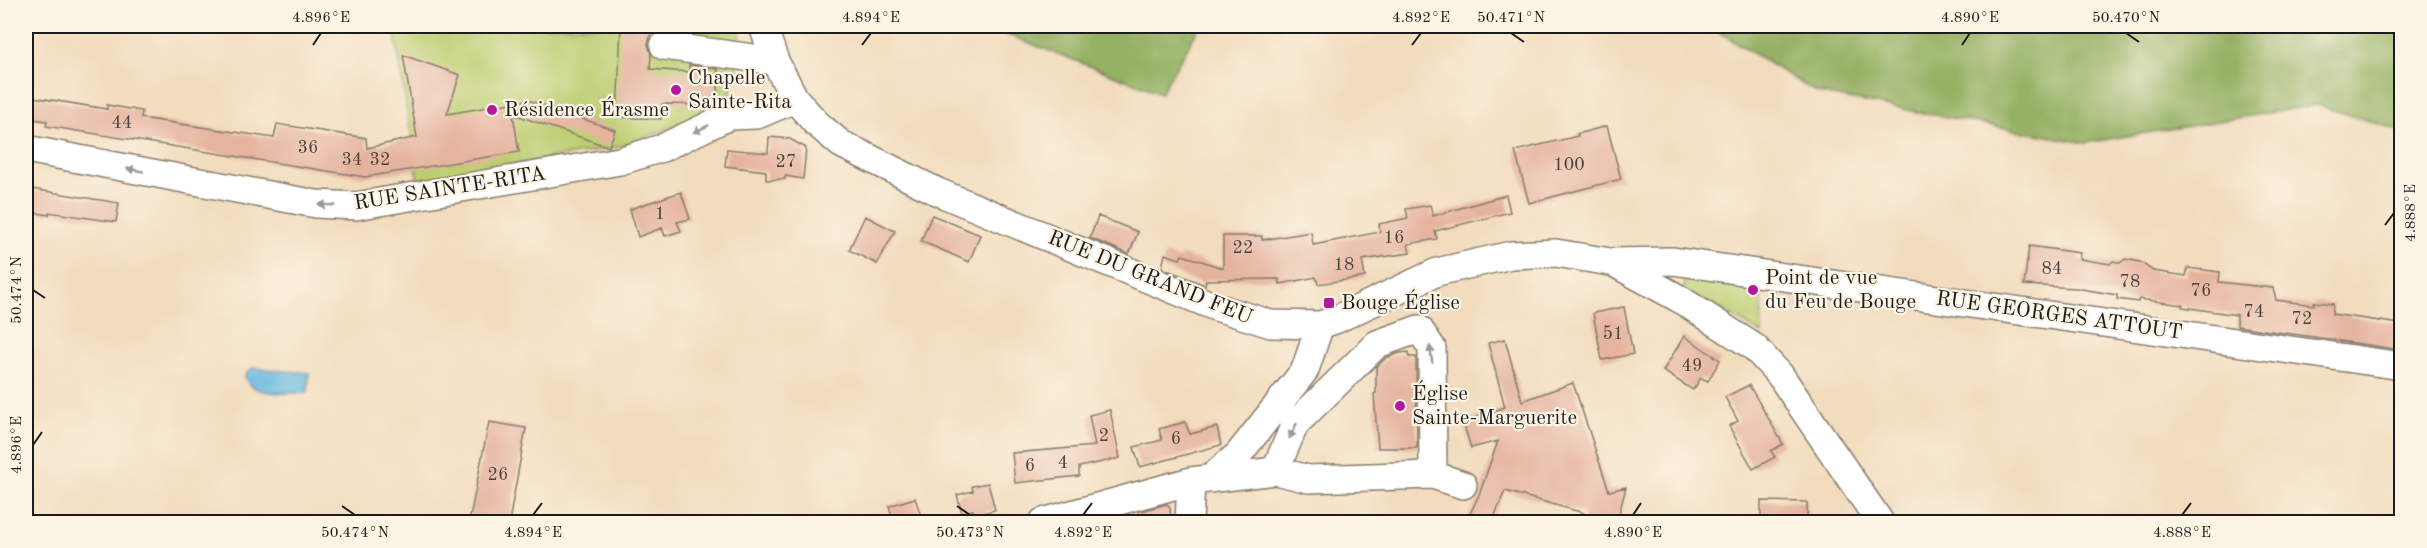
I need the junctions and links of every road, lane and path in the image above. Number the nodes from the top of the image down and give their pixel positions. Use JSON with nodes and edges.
{"nodes":[{"id":1,"x":763,"y":26,"type":"edge"},
{"id":2,"x":680,"y":40,"type":"edge"},
{"id":3,"x":775,"y":61,"type":"junction"},
{"id":4,"x":795,"y":99,"type":"junction"},
{"id":5,"x":26,"y":149,"type":"edge"},
{"id":6,"x":1610,"y":262,"type":"junction"},
{"id":7,"x":1320,"y":325,"type":"junction"},
{"id":8,"x":2402,"y":366,"type":"edge"},
{"id":9,"x":1275,"y":471,"type":"junction"},
{"id":10,"x":1434,"y":475,"type":"junction"},
{"id":11,"x":1201,"y":479,"type":"junction"},
{"id":12,"x":1463,"y":485,"type":"dead end"},
{"id":13,"x":1043,"y":522,"type":"edge"},
{"id":14,"x":1189,"y":522,"type":"edge"},
{"id":15,"x":1880,"y":522,"type":"edge"}],
"edges":[{"from":1,"to":3,"type":"street","name":"RUE DU GRAND FEU"},
{"from":2,"to":3,"type":"street"},
{"from":3,"to":4,"type":"street","name":"RUE DU GRAND FEU"},
{"from":4,"to":5,"type":"street","name":"RUE SAINTE-RITA","one_way":true},
{"from":4,"to":7,"type":"street","name":"RUE DU GRAND FEU"},
{"from":6,"to":7,"type":"street","name":"RUE DU GRAND FEU"},
{"from":6,"to":8,"type":"street","name":"RUE GEORGES ATTOUT"},
{"from":6,"to":15,"type":"street"},
{"from":7,"to":11,"type":"street"},
{"from":9,"to":10,"type":"street"},
{"from":10,"to":9,"type":"street","one_way":true},
{"from":9,"to":11,"type":"street"},
{"from":10,"to":12,"type":"street"},
{"from":11,"to":13,"type":"street"},
{"from":11,"to":14,"type":"street"}]}
